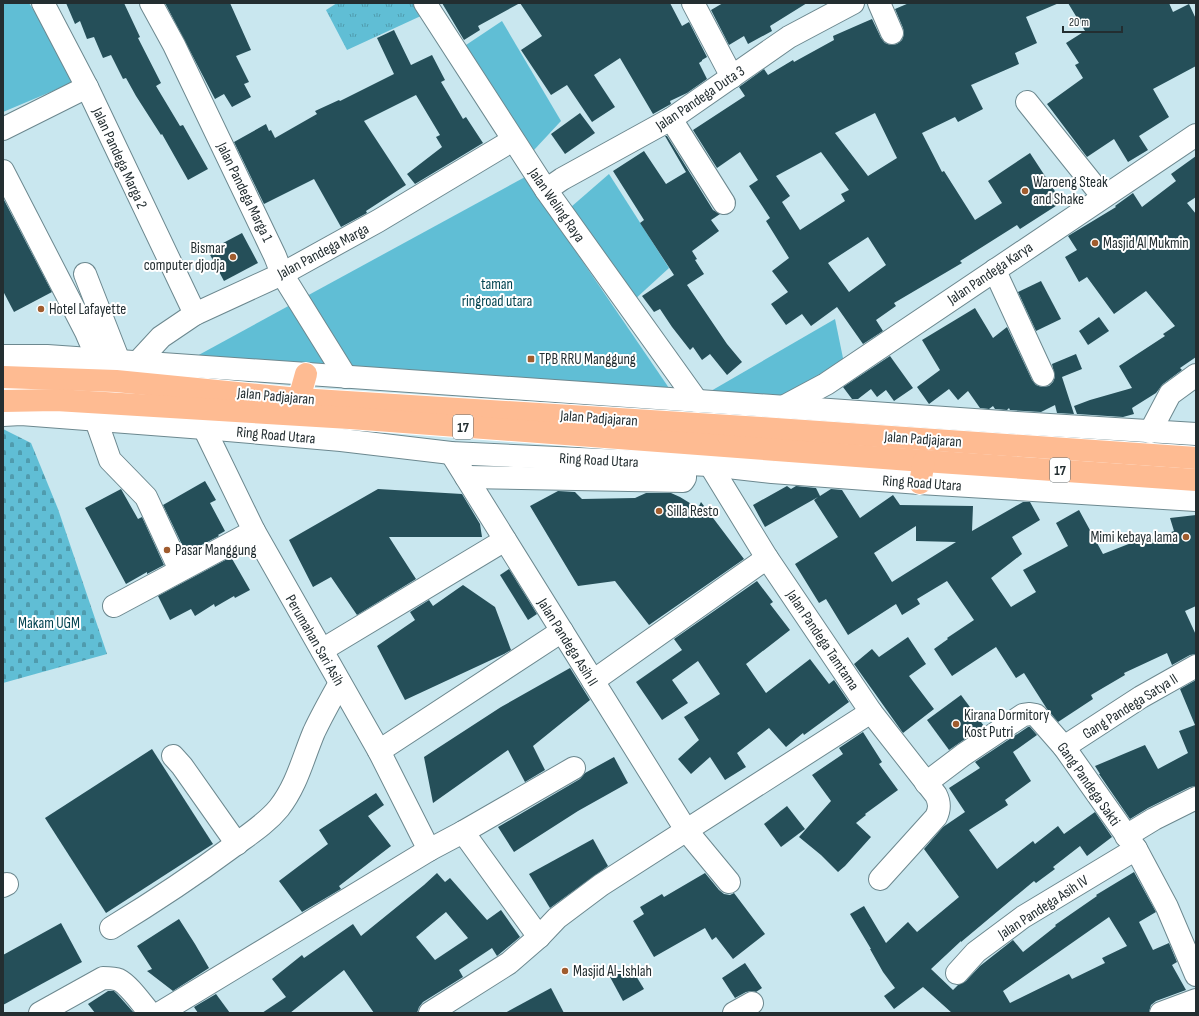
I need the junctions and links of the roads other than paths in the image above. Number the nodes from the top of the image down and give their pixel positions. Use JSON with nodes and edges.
{"nodes":[{"id":1,"x":43,"y":3,"type":"edge"},
{"id":2,"x":151,"y":3,"type":"edge"},
{"id":3,"x":425,"y":3,"type":"edge"},
{"id":4,"x":693,"y":3,"type":"edge"},
{"id":5,"x":853,"y":3,"type":"edge"},
{"id":6,"x":879,"y":3,"type":"edge"},
{"id":7,"x":892,"y":33,"type":"dead end"},
{"id":8,"x":732,"y":77,"type":"junction"},
{"id":9,"x":86,"y":87,"type":"junction"},
{"id":10,"x":1027,"y":102,"type":"dead end"},
{"id":11,"x":670,"y":120,"type":"junction"},
{"id":12,"x":3,"y":129,"type":"edge"},
{"id":13,"x":1196,"y":135,"type":"edge"},
{"id":14,"x":513,"y":140,"type":"junction"},
{"id":15,"x":3,"y":170,"type":"edge"},
{"id":16,"x":546,"y":190,"type":"junction"},
{"id":17,"x":1103,"y":198,"type":"junction"},
{"id":18,"x":724,"y":203,"type":"dead end"},
{"id":19,"x":995,"y":270,"type":"junction"},
{"id":20,"x":85,"y":274,"type":"dead end"},
{"id":21,"x":282,"y":274,"type":"junction"},
{"id":22,"x":194,"y":314,"type":"junction"},
{"id":23,"x":3,"y":356,"type":"edge"},
{"id":24,"x":118,"y":361,"type":"junction"},
{"id":25,"x":306,"y":374,"type":"junction"},
{"id":26,"x":1043,"y":375,"type":"dead end"},
{"id":27,"x":1196,"y":375,"type":"edge"},
{"id":28,"x":3,"y":377,"type":"edge"},
{"id":29,"x":346,"y":377,"type":"junction"},
{"id":30,"x":299,"y":399,"type":"junction"},
{"id":31,"x":3,"y":400,"type":"edge"},
{"id":32,"x":696,"y":401,"type":"junction"},
{"id":33,"x":782,"y":407,"type":"junction"},
{"id":34,"x":3,"y":415,"type":"edge"},
{"id":35,"x":96,"y":420,"type":"junction"},
{"id":36,"x":204,"y":428,"type":"junction"},
{"id":37,"x":1150,"y":432,"type":"junction"},
{"id":38,"x":1196,"y":434,"type":"edge"},
{"id":39,"x":451,"y":453,"type":"junction"},
{"id":40,"x":1196,"y":458,"type":"edge"},
{"id":41,"x":924,"y":461,"type":"junction"},
{"id":42,"x":685,"y":464,"type":"junction"},
{"id":43,"x":710,"y":465,"type":"junction"},
{"id":44,"x":466,"y":477,"type":"junction"},
{"id":45,"x":1196,"y":480,"type":"edge"},
{"id":46,"x":920,"y":483,"type":"junction"},
{"id":47,"x":1196,"y":500,"type":"edge"},
{"id":48,"x":254,"y":532,"type":"junction"},
{"id":49,"x":505,"y":540,"type":"junction"},
{"id":50,"x":767,"y":558,"type":"junction"},
{"id":51,"x":180,"y":570,"type":"junction"},
{"id":52,"x":114,"y":606,"type":"dead end"},
{"id":53,"x":562,"y":631,"type":"junction"},
{"id":54,"x":322,"y":650,"type":"junction"},
{"id":55,"x":1196,"y":666,"type":"edge"},
{"id":56,"x":593,"y":681,"type":"junction"},
{"id":57,"x":340,"y":683,"type":"junction"},
{"id":58,"x":871,"y":712,"type":"junction"},
{"id":59,"x":1064,"y":748,"type":"junction"},
{"id":60,"x":379,"y":751,"type":"junction"},
{"id":61,"x":173,"y":756,"type":"dead end"},
{"id":62,"x":574,"y":768,"type":"dead end"},
{"id":63,"x":926,"y":783,"type":"junction"},
{"id":64,"x":1196,"y":798,"type":"edge"},
{"id":65,"x":686,"y":830,"type":"junction"},
{"id":66,"x":463,"y":832,"type":"junction"},
{"id":67,"x":1131,"y":843,"type":"junction"},
{"id":68,"x":237,"y":844,"type":"junction"},
{"id":69,"x":429,"y":850,"type":"junction"},
{"id":70,"x":880,"y":879,"type":"dead end"},
{"id":71,"x":729,"y":882,"type":"dead end"},
{"id":72,"x":110,"y":928,"type":"dead end"},
{"id":73,"x":539,"y":937,"type":"junction"},
{"id":74,"x":1191,"y":947,"type":"edge"},
{"id":75,"x":957,"y":973,"type":"dead end"},
{"id":76,"x":1196,"y":975,"type":"edge"},
{"id":77,"x":1196,"y":1000,"type":"edge"},
{"id":78,"x":40,"y":1013,"type":"edge"},
{"id":79,"x":150,"y":1013,"type":"edge"},
{"id":80,"x":160,"y":1013,"type":"edge"},
{"id":81,"x":430,"y":1013,"type":"edge"},
{"id":82,"x":1161,"y":1013,"type":"edge"}],
"edges":[{"from":1,"to":9,"type":"street","name":"Jalan Pandega Marga 2"},
{"from":2,"to":21,"type":"street","name":"Jalan Pandega Marga 1"},
{"from":3,"to":14,"type":"street","name":"Jalan Weling Raya"},
{"from":4,"to":8,"type":"street"},
{"from":5,"to":8,"type":"street","name":"Jalan Pandega Duta 3"},
{"from":6,"to":7,"type":"street"},
{"from":8,"to":11,"type":"street","name":"Jalan Pandega Duta 3"},
{"from":9,"to":12,"type":"street"},
{"from":9,"to":22,"type":"street","name":"Jalan Pandega Marga 2"},
{"from":10,"to":17,"type":"street"},
{"from":11,"to":16,"type":"street","name":"Jalan Pandega Duta 3"},
{"from":11,"to":18,"type":"street"},
{"from":13,"to":17,"type":"street","name":"Jalan Pandega Karya"},
{"from":14,"to":16,"type":"street","name":"Jalan Weling Raya"},
{"from":14,"to":21,"type":"street","name":"Jalan Pandega Marga"},
{"from":15,"to":24,"type":"street"},
{"from":16,"to":32,"type":"street","name":"Jalan Weling Raya"},
{"from":17,"to":19,"type":"street","name":"Jalan Pandega Karya"},
{"from":19,"to":26,"type":"street"},
{"from":19,"to":33,"type":"street","name":"Jalan Pandega Karya"},
{"from":20,"to":24,"type":"street"},
{"from":21,"to":22,"type":"street","name":"Jalan Pandega Marga"},
{"from":21,"to":29,"type":"street","name":"Jalan Pandega Marga 1"},
{"from":22,"to":24,"type":"street","name":"Jalan Pandega Marga"},
{"from":23,"to":24,"type":"street"},
{"from":24,"to":25,"type":"street"},
{"from":25,"to":29,"type":"street"},
{"from":25,"to":30,"type":"highway"},
{"from":27,"to":37,"type":"street"},
{"from":28,"to":30,"type":"highway","name":"Jalan Padjajaran","number":"17"},
{"from":29,"to":32,"type":"street"},
{"from":30,"to":40,"type":"highway","name":"Jalan Padjajaran","number":"17"},
{"from":31,"to":41,"type":"highway","name":"Jalan Padjajaran","number":"17"},
{"from":32,"to":33,"type":"street"},
{"from":33,"to":37,"type":"street"},
{"from":34,"to":35,"type":"street","name":"Ring Road Utara"},
{"from":35,"to":36,"type":"street","name":"Ring Road Utara"},
{"from":35,"to":51,"type":"street"},
{"from":36,"to":39,"type":"street","name":"Ring Road Utara"},
{"from":36,"to":48,"type":"street","name":"Perumahan Sari Asih"},
{"from":37,"to":38,"type":"street"},
{"from":39,"to":42,"type":"street","name":"Ring Road Utara"},
{"from":39,"to":44,"type":"street","name":"Jalan Pandega Asih II"},
{"from":41,"to":45,"type":"highway","name":"Jalan Padjajaran","number":"17"},
{"from":41,"to":46,"type":"highway"},
{"from":42,"to":43,"type":"street","name":"Ring Road Utara"},
{"from":42,"to":44,"type":"street"},
{"from":43,"to":46,"type":"street","name":"Ring Road Utara"},
{"from":43,"to":50,"type":"street","name":"Jalan Pandega Tamtama"},
{"from":44,"to":49,"type":"street","name":"Jalan Pandega Asih II"},
{"from":46,"to":47,"type":"street","name":"Ring Road Utara"},
{"from":48,"to":51,"type":"street"},
{"from":48,"to":54,"type":"street","name":"Perumahan Sari Asih"},
{"from":49,"to":53,"type":"street","name":"Jalan Pandega Asih II"},
{"from":49,"to":54,"type":"street"},
{"from":50,"to":56,"type":"street"},
{"from":50,"to":58,"type":"street","name":"Jalan Pandega Tamtama"},
{"from":51,"to":52,"type":"street"},
{"from":53,"to":56,"type":"street","name":"Jalan Pandega Asih II"},
{"from":53,"to":60,"type":"street"},
{"from":54,"to":57,"type":"street","name":"Perumahan Sari Asih"},
{"from":55,"to":59,"type":"street","name":"Gang Pandega Satya II"},
{"from":56,"to":65,"type":"street","name":"Jalan Pandega Asih II"},
{"from":57,"to":60,"type":"street","name":"Perumahan Sari Asih"},
{"from":57,"to":68,"type":"street"},
{"from":58,"to":63,"type":"street","name":"Jalan Pandega Tamtama"},
{"from":58,"to":65,"type":"street"},
{"from":59,"to":63,"type":"street","name":"Gang Pandega Sakti"},
{"from":59,"to":67,"type":"street","name":"Gang Pandega Sakti"},
{"from":60,"to":69,"type":"street","name":"Perumahan Sari Asih"},
{"from":61,"to":68,"type":"street"},
{"from":62,"to":66,"type":"street"},
{"from":63,"to":70,"type":"street","name":"Jalan Pandega Tamtama"},
{"from":64,"to":67,"type":"street","name":"Jalan Pandega Asih IV"},
{"from":65,"to":71,"type":"street","name":"Jalan Pandega Asih II"},
{"from":65,"to":73,"type":"street"},
{"from":66,"to":69,"type":"street"},
{"from":66,"to":73,"type":"street"},
{"from":67,"to":74,"type":"street","name":"Gang Pandega Sakti"},
{"from":67,"to":75,"type":"street","name":"Jalan Pandega Asih IV"},
{"from":68,"to":72,"type":"street"},
{"from":69,"to":80,"type":"street"},
{"from":73,"to":81,"type":"street"},
{"from":74,"to":76,"type":"street","name":"Gang Pandega Sakti"},
{"from":77,"to":82,"type":"street"},
{"from":78,"to":79,"type":"street"}]}
